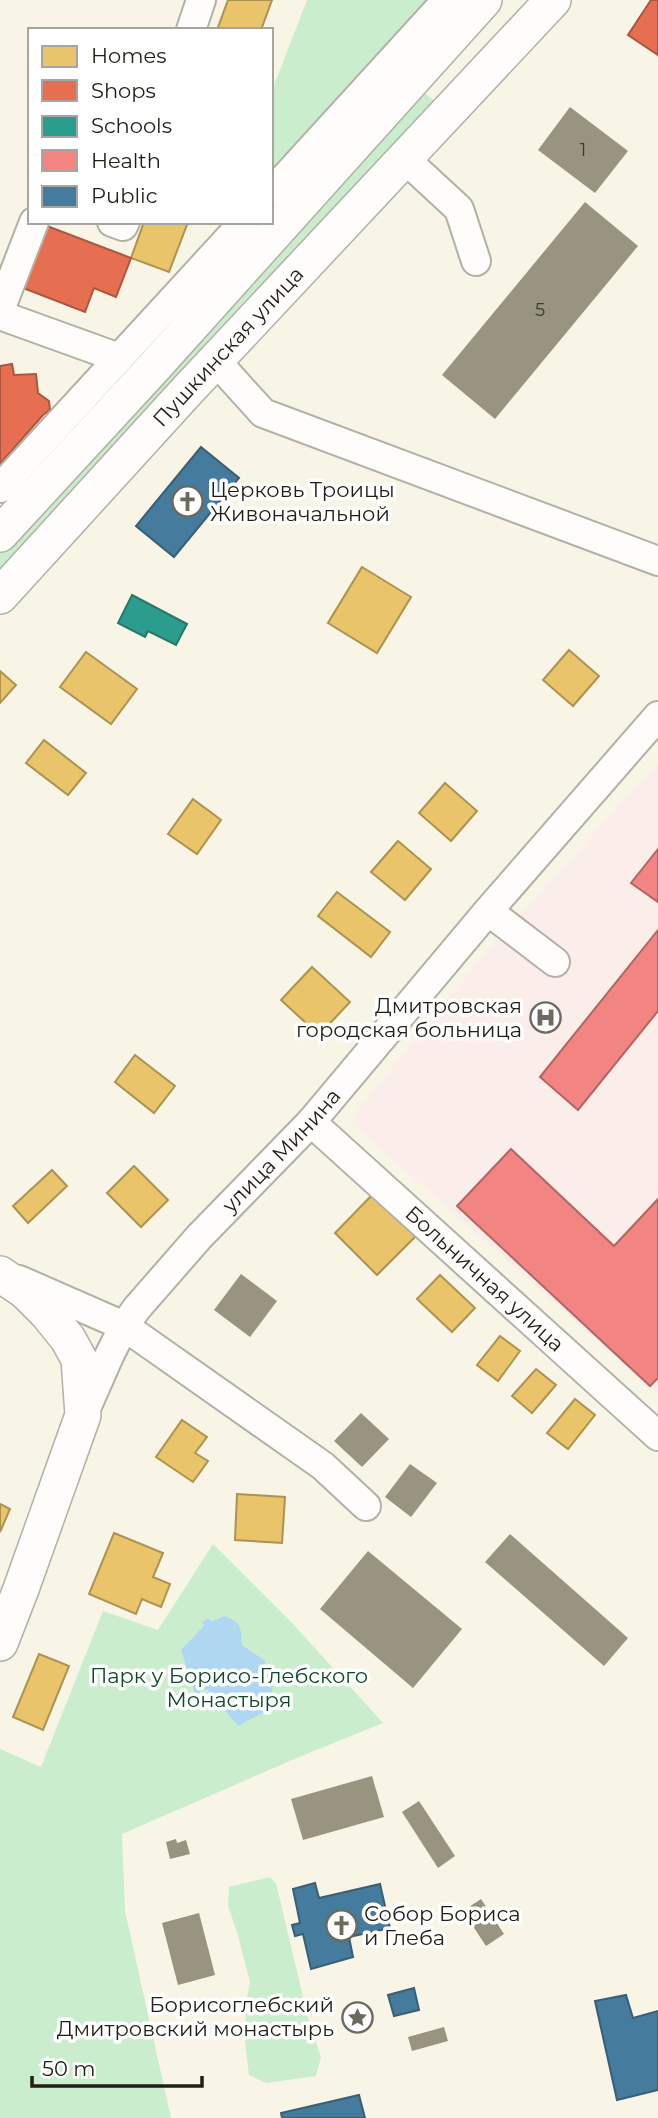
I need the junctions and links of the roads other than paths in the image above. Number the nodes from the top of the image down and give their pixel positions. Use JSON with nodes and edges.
{"nodes":[{"id":1,"x":201,"y":0,"type":"edge"},
{"id":2,"x":447,"y":0,"type":"edge"},
{"id":3,"x":484,"y":0,"type":"edge"},
{"id":4,"x":553,"y":0,"type":"edge"},
{"id":5,"x":192,"y":28,"type":"edge"},
{"id":6,"x":424,"y":68,"type":"junction"},
{"id":7,"x":458,"y":102,"type":"junction"},
{"id":8,"x":406,"y":160,"type":"junction"},
{"id":9,"x":273,"y":191,"type":"edge"},
{"id":10,"x":33,"y":224,"type":"edge"},
{"id":11,"x":242,"y":224,"type":"edge"},
{"id":12,"x":476,"y":261,"type":"dead end"},
{"id":13,"x":0,"y":312,"type":"edge"},
{"id":14,"x":120,"y":358,"type":"junction"},
{"id":15,"x":216,"y":361,"type":"junction"},
{"id":16,"x":0,"y":488,"type":"edge"},
{"id":17,"x":0,"y":534,"type":"edge"},
{"id":18,"x":658,"y":561,"type":"edge"},
{"id":19,"x":0,"y":596,"type":"edge"},
{"id":20,"x":658,"y":716,"type":"edge"},
{"id":21,"x":488,"y":911,"type":"junction"},
{"id":22,"x":555,"y":962,"type":"dead end"},
{"id":23,"x":311,"y":1122,"type":"junction"},
{"id":24,"x":0,"y":1273,"type":"edge"},
{"id":25,"x":124,"y":1326,"type":"junction"},
{"id":26,"x":83,"y":1415,"type":"junction"},
{"id":27,"x":658,"y":1436,"type":"edge"},
{"id":28,"x":366,"y":1506,"type":"dead end"},
{"id":29,"x":0,"y":1643,"type":"edge"}],
"edges":[{"from":1,"to":5,"type":"street"},
{"from":2,"to":9,"type":"street"},
{"from":3,"to":6,"type":"main road","name":"Пушкинская улица"},
{"from":4,"to":7,"type":"main road","name":"Пушкинская улица"},
{"from":6,"to":7,"type":"main road"},
{"from":6,"to":17,"type":"main road","name":"Пушкинская улица"},
{"from":7,"to":8,"type":"main road","name":"Пушкинская улица"},
{"from":8,"to":12,"type":"street"},
{"from":8,"to":15,"type":"main road","name":"Пушкинская улица"},
{"from":10,"to":13,"type":"street"},
{"from":11,"to":14,"type":"street"},
{"from":13,"to":14,"type":"street"},
{"from":14,"to":16,"type":"street"},
{"from":15,"to":18,"type":"street"},
{"from":15,"to":19,"type":"main road","name":"Пушкинская улица"},
{"from":20,"to":21,"type":"street","name":"улица Минина"},
{"from":21,"to":22,"type":"street"},
{"from":21,"to":23,"type":"street","name":"улица Минина"},
{"from":23,"to":25,"type":"street","name":"улица Минина"},
{"from":23,"to":27,"type":"street","name":"Больничная улица"},
{"from":24,"to":25,"type":"street"},
{"from":24,"to":26,"type":"main road"},
{"from":25,"to":26,"type":"street","name":"улица Минина"},
{"from":25,"to":28,"type":"street"},
{"from":26,"to":29,"type":"main road","name":"улица Минина"}]}
